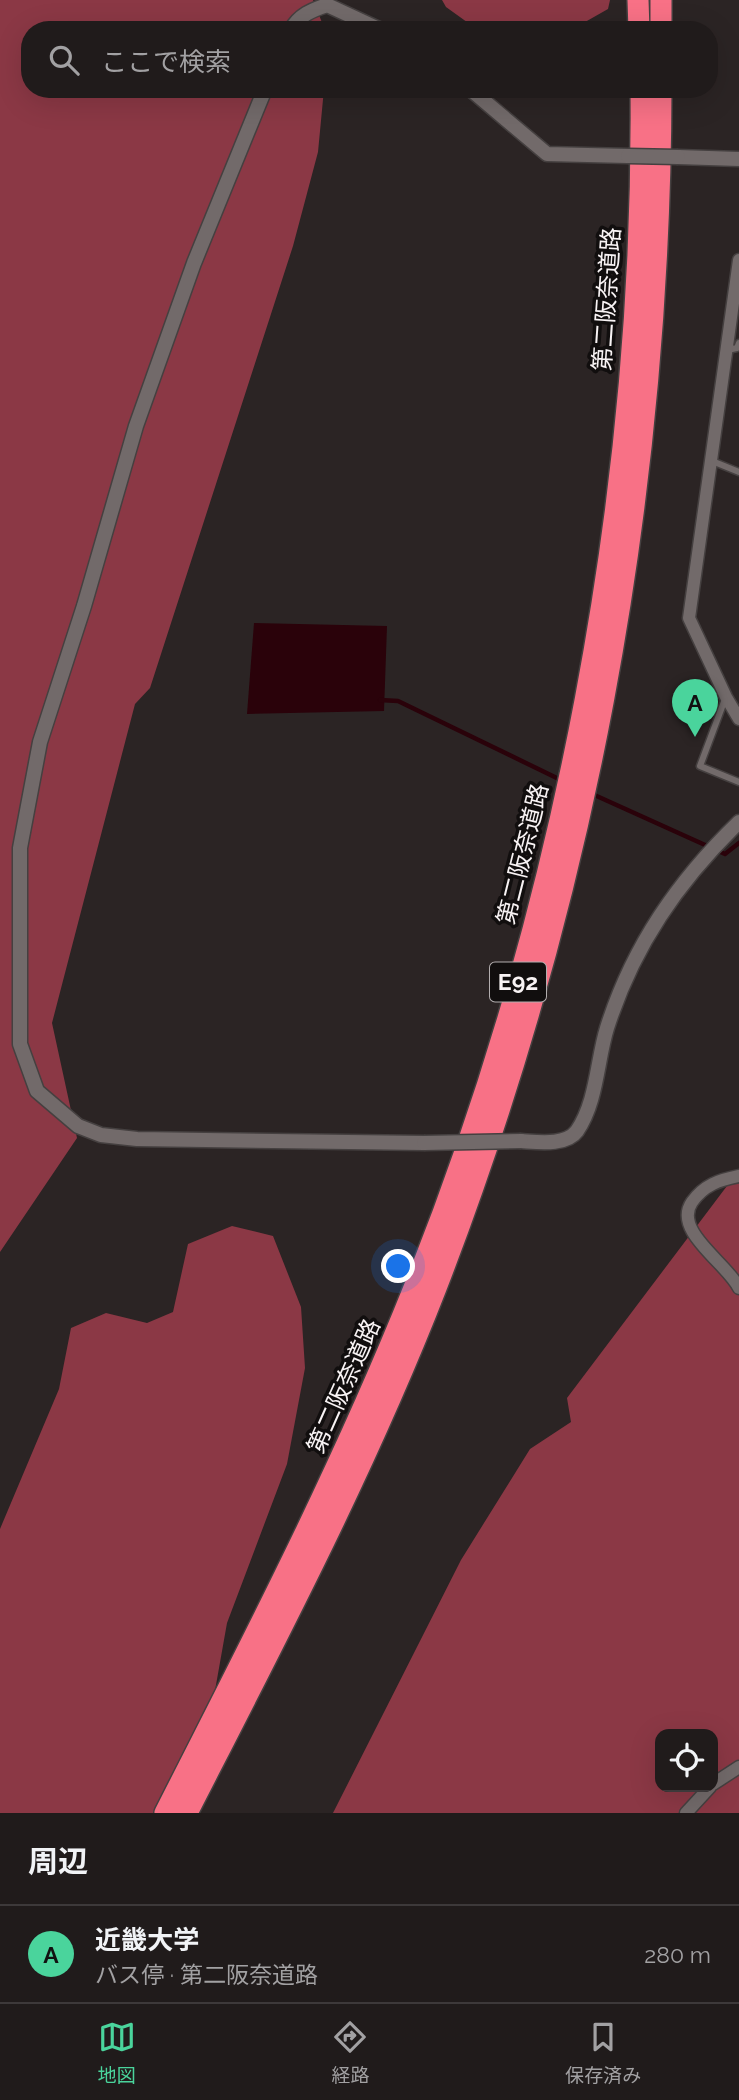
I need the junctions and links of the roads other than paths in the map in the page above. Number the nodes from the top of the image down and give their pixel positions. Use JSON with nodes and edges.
{"nodes":[{"id":1,"x":638,"y":0,"type":"edge"},
{"id":2,"x":661,"y":0,"type":"edge"},
{"id":3,"x":296,"y":21,"type":"edge"},
{"id":4,"x":362,"y":21,"type":"edge"},
{"id":5,"x":639,"y":21,"type":"edge"},
{"id":6,"x":661,"y":21,"type":"edge"},
{"id":7,"x":261,"y":98,"type":"edge"},
{"id":8,"x":481,"y":98,"type":"edge"},
{"id":9,"x":641,"y":98,"type":"edge"},
{"id":10,"x":661,"y":98,"type":"edge"},
{"id":11,"x":739,"y":159,"type":"edge"},
{"id":12,"x":739,"y":260,"type":"edge"},
{"id":13,"x":739,"y":344,"type":"edge"},
{"id":14,"x":725,"y":351,"type":"junction"},
{"id":15,"x":711,"y":460,"type":"junction"},
{"id":16,"x":739,"y":472,"type":"edge"},
{"id":17,"x":726,"y":697,"type":"junction"},
{"id":18,"x":738,"y":714,"type":"edge"},
{"id":19,"x":739,"y":782,"type":"edge"},
{"id":20,"x":739,"y":822,"type":"edge"},
{"id":21,"x":739,"y":1176,"type":"edge"},
{"id":22,"x":739,"y":1288,"type":"edge"},
{"id":23,"x":739,"y":1767,"type":"edge"},
{"id":24,"x":718,"y":1780,"type":"edge"},
{"id":25,"x":704,"y":1792,"type":"edge"},
{"id":26,"x":165,"y":1813,"type":"edge"},
{"id":27,"x":187,"y":1813,"type":"edge"},
{"id":28,"x":685,"y":1813,"type":"edge"}],
"edges":[{"from":1,"to":5,"type":"highway"},
{"from":2,"to":6,"type":"highway"},
{"from":3,"to":4,"type":"street"},
{"from":7,"to":20,"type":"street","bridge":true},
{"from":8,"to":11,"type":"street","bridge":true},
{"from":9,"to":26,"type":"highway","name":"第二阪奈道路","number":"E92"},
{"from":10,"to":27,"type":"highway","name":"第二阪奈道路","number":"E92"},
{"from":12,"to":14,"type":"street"},
{"from":13,"to":14,"type":"lane"},
{"from":14,"to":15,"type":"street"},
{"from":15,"to":16,"type":"lane"},
{"from":15,"to":17,"type":"street"},
{"from":17,"to":18,"type":"street"},
{"from":17,"to":19,"type":"lane"},
{"from":21,"to":22,"type":"street"},
{"from":23,"to":24,"type":"street"},
{"from":25,"to":28,"type":"street"}]}
